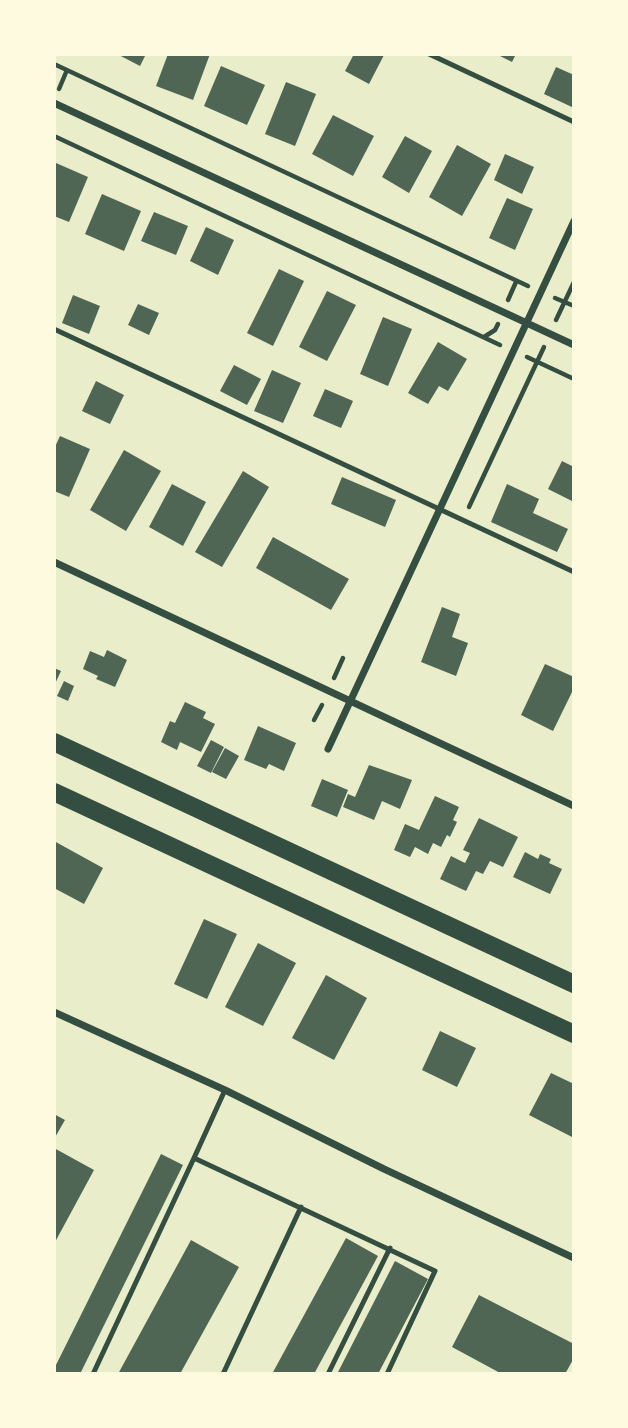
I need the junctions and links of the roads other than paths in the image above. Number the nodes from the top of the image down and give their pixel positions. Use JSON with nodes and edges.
{"nodes":[{"id":1,"x":429,"y":54,"type":"edge"},
{"id":2,"x":54,"y":103,"type":"edge"},
{"id":3,"x":574,"y":122,"type":"edge"},
{"id":4,"x":574,"y":220,"type":"edge"},
{"id":5,"x":525,"y":324,"type":"junction"},
{"id":6,"x":54,"y":329,"type":"edge"},
{"id":7,"x":574,"y":345,"type":"edge"},
{"id":8,"x":440,"y":510,"type":"junction"},
{"id":9,"x":54,"y":562,"type":"edge"},
{"id":10,"x":574,"y":572,"type":"edge"},
{"id":11,"x":350,"y":701,"type":"junction"},
{"id":12,"x":54,"y":742,"type":"edge"},
{"id":13,"x":328,"y":749,"type":"dead end"},
{"id":14,"x":54,"y":792,"type":"edge"},
{"id":15,"x":574,"y":806,"type":"edge"},
{"id":16,"x":574,"y":984,"type":"edge"},
{"id":17,"x":54,"y":1012,"type":"edge"},
{"id":18,"x":574,"y":1034,"type":"edge"},
{"id":19,"x":225,"y":1090,"type":"junction"},
{"id":20,"x":194,"y":1158,"type":"junction"},
{"id":21,"x":301,"y":1207,"type":"junction"},
{"id":22,"x":390,"y":1248,"type":"junction"},
{"id":23,"x":574,"y":1258,"type":"edge"},
{"id":24,"x":93,"y":1374,"type":"edge"},
{"id":25,"x":223,"y":1374,"type":"edge"},
{"id":26,"x":328,"y":1374,"type":"edge"},
{"id":27,"x":387,"y":1374,"type":"edge"}],
"edges":[{"from":1,"to":3,"type":"lane"},
{"from":2,"to":5,"type":"street"},
{"from":4,"to":5,"type":"street"},
{"from":5,"to":7,"type":"street"},
{"from":5,"to":8,"type":"street"},
{"from":6,"to":8,"type":"lane"},
{"from":8,"to":10,"type":"lane"},
{"from":8,"to":11,"type":"street"},
{"from":9,"to":11,"type":"street"},
{"from":11,"to":13,"type":"street"},
{"from":11,"to":15,"type":"street"},
{"from":12,"to":16,"type":"highway"},
{"from":14,"to":18,"type":"highway"},
{"from":17,"to":19,"type":"street"},
{"from":19,"to":20,"type":"lane"},
{"from":19,"to":23,"type":"street"},
{"from":20,"to":21,"type":"lane"},
{"from":20,"to":24,"type":"lane"},
{"from":21,"to":22,"type":"lane"},
{"from":21,"to":25,"type":"lane"},
{"from":22,"to":26,"type":"lane"},
{"from":22,"to":27,"type":"lane"}]}
